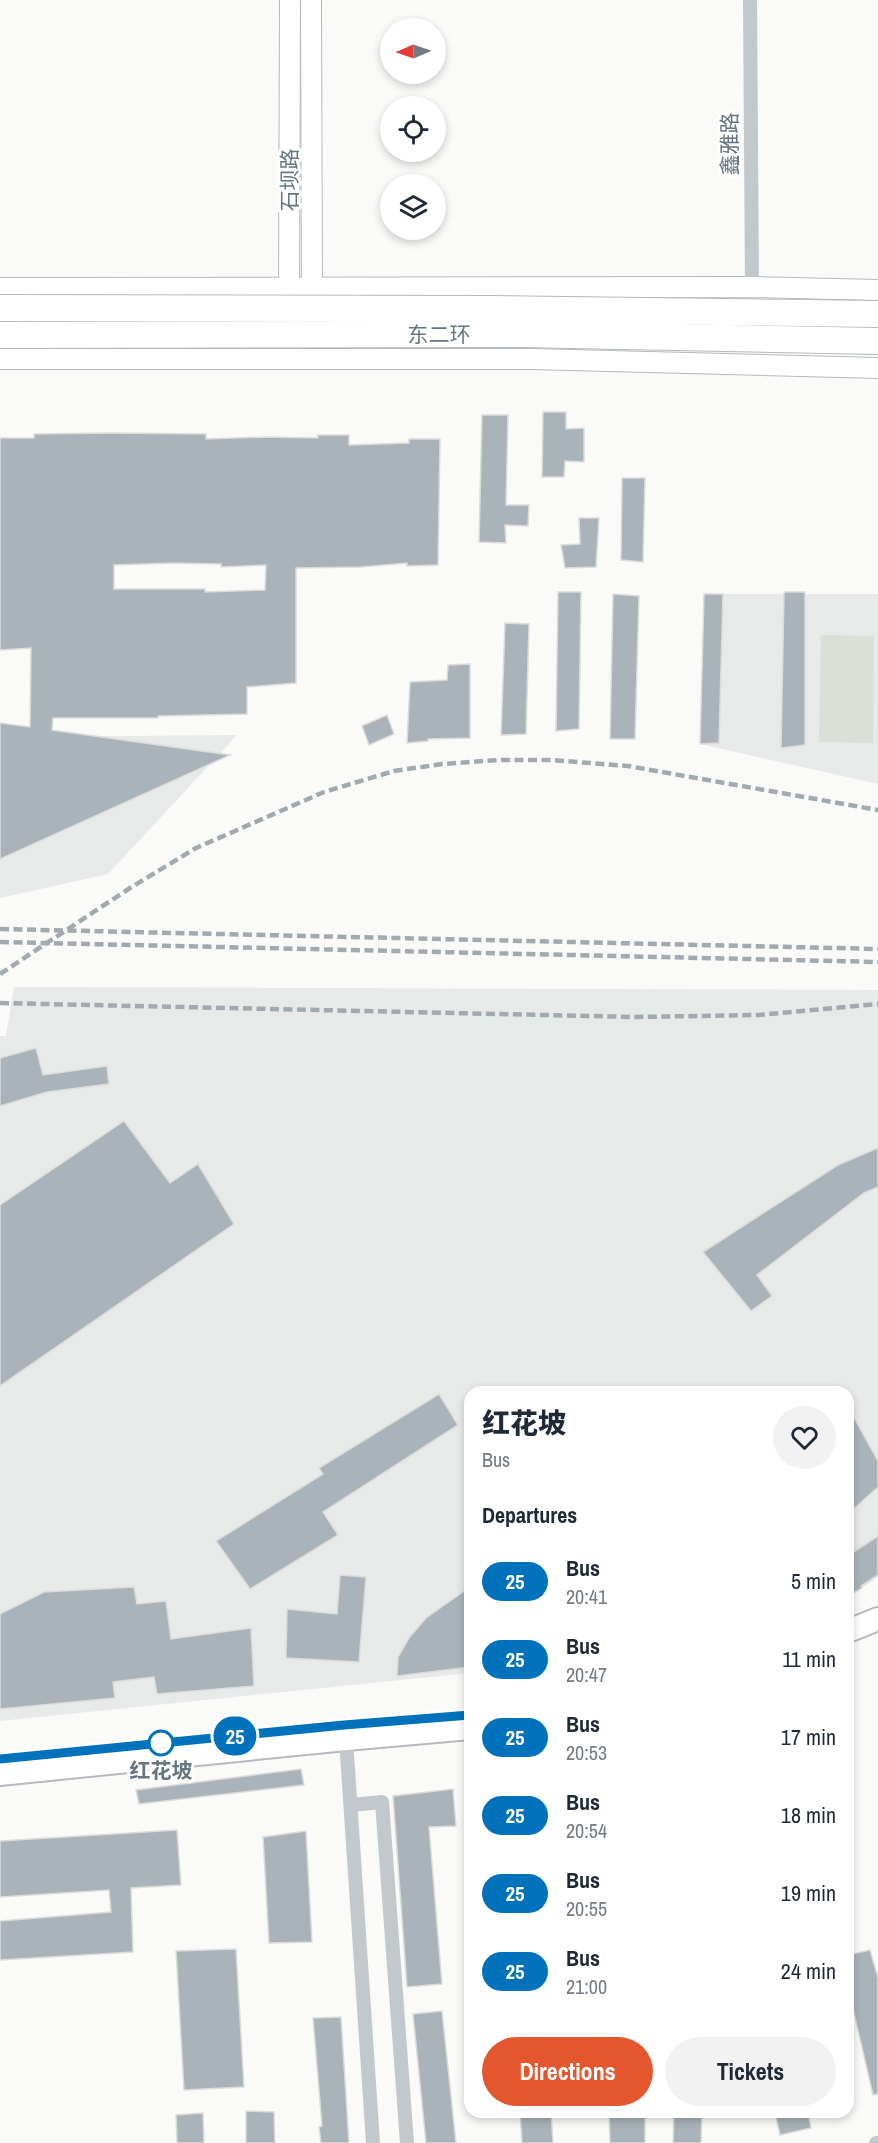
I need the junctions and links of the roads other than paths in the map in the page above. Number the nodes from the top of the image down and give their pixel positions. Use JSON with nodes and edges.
{"nodes":[{"id":1,"x":290,"y":0,"type":"edge"},
{"id":2,"x":311,"y":0,"type":"edge"},
{"id":3,"x":750,"y":0,"type":"edge"},
{"id":4,"x":752,"y":287,"type":"junction"},
{"id":5,"x":0,"y":288,"type":"edge"},
{"id":6,"x":290,"y":288,"type":"junction"},
{"id":7,"x":312,"y":288,"type":"junction"},
{"id":8,"x":878,"y":290,"type":"edge"},
{"id":9,"x":0,"y":308,"type":"edge"},
{"id":10,"x":878,"y":314,"type":"edge"},
{"id":11,"x":0,"y":335,"type":"edge"},
{"id":12,"x":878,"y":341,"type":"edge"},
{"id":13,"x":0,"y":359,"type":"edge"},
{"id":14,"x":288,"y":359,"type":"junction"},
{"id":15,"x":313,"y":359,"type":"junction"},
{"id":16,"x":878,"y":368,"type":"edge"},
{"id":17,"x":878,"y":1619,"type":"edge"},
{"id":18,"x":854,"y":1629,"type":"edge"},
{"id":19,"x":878,"y":1635,"type":"edge"},
{"id":20,"x":854,"y":1645,"type":"edge"},
{"id":21,"x":464,"y":1715,"type":"edge"},
{"id":22,"x":464,"y":1729,"type":"edge"},
{"id":23,"x":346,"y":1739,"type":"junction"},
{"id":24,"x":0,"y":1759,"type":"edge"},
{"id":25,"x":0,"y":1774,"type":"edge"},
{"id":26,"x":351,"y":1805,"type":"junction"},
{"id":27,"x":373,"y":2143,"type":"edge"},
{"id":28,"x":407,"y":2143,"type":"edge"}],
"edges":[{"from":1,"to":6,"type":"street","name":"石坝路"},
{"from":2,"to":7,"type":"street","name":"石坝路"},
{"from":3,"to":4,"type":"street","name":"鑫雅路"},
{"from":4,"to":7,"type":"street"},
{"from":4,"to":8,"type":"street"},
{"from":5,"to":6,"type":"street"},
{"from":6,"to":7,"type":"street"},
{"from":6,"to":14,"type":"street","name":"石坝路"},
{"from":7,"to":15,"type":"street","name":"石坝路"},
{"from":9,"to":10,"type":"highway","name":"东二环","bridge":true},
{"from":11,"to":12,"type":"highway","name":"东二环","bridge":true},
{"from":13,"to":14,"type":"street"},
{"from":14,"to":15,"type":"street"},
{"from":15,"to":16,"type":"street"},
{"from":17,"to":18,"type":"main road"},
{"from":19,"to":20,"type":"main road"},
{"from":21,"to":24,"type":"main road"},
{"from":22,"to":23,"type":"main road"},
{"from":23,"to":25,"type":"main road"},
{"from":23,"to":26,"type":"street"},
{"from":26,"to":27,"type":"street"},
{"from":26,"to":28,"type":"street"}]}
